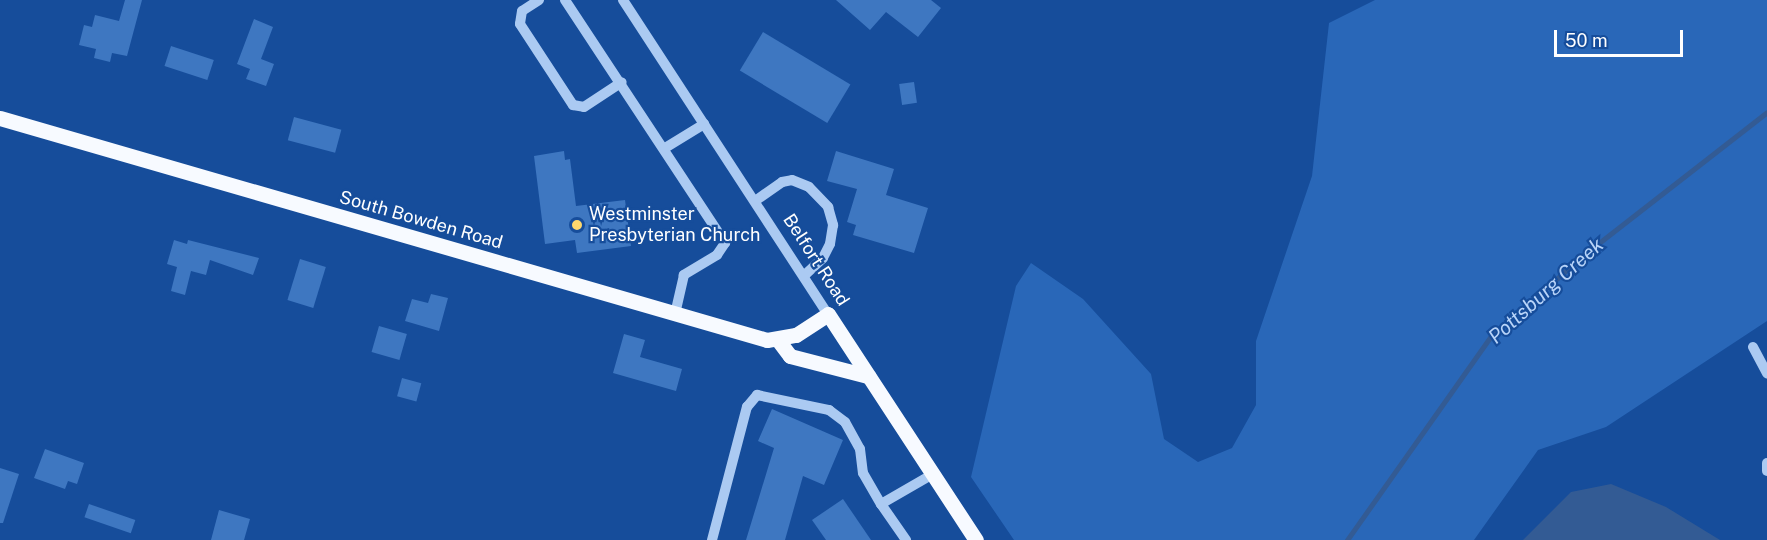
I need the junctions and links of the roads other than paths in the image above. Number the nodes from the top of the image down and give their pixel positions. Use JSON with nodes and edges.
{"nodes":[{"id":1,"x":539,"y":0,"type":"edge"},
{"id":2,"x":565,"y":0,"type":"edge"},
{"id":3,"x":624,"y":0,"type":"edge"},
{"id":4,"x":622,"y":82,"type":"junction"},
{"id":5,"x":0,"y":118,"type":"edge"},
{"id":6,"x":704,"y":124,"type":"junction"},
{"id":7,"x":664,"y":148,"type":"junction"},
{"id":8,"x":755,"y":201,"type":"junction"},
{"id":9,"x":804,"y":276,"type":"junction"},
{"id":10,"x":675,"y":314,"type":"junction"},
{"id":11,"x":828,"y":314,"type":"junction"},
{"id":12,"x":778,"y":340,"type":"junction"},
{"id":13,"x":1753,"y":347,"type":"dead end"},
{"id":14,"x":1767,"y":373,"type":"edge"},
{"id":15,"x":868,"y":375,"type":"junction"},
{"id":16,"x":1767,"y":463,"type":"edge"},
{"id":17,"x":1767,"y":471,"type":"edge"},
{"id":18,"x":933,"y":474,"type":"junction"},
{"id":19,"x":881,"y":504,"type":"junction"},
{"id":20,"x":712,"y":540,"type":"edge"},
{"id":21,"x":906,"y":540,"type":"edge"},
{"id":22,"x":976,"y":540,"type":"edge"}],
"edges":[{"from":1,"to":4,"type":"street"},
{"from":2,"to":4,"type":"street"},
{"from":3,"to":6,"type":"street","name":"Belfort Road"},
{"from":4,"to":7,"type":"street"},
{"from":5,"to":10,"type":"main road","name":"South Bowden Road"},
{"from":6,"to":7,"type":"street"},
{"from":6,"to":8,"type":"street","name":"Belfort Road"},
{"from":7,"to":10,"type":"street"},
{"from":8,"to":9,"type":"street","name":"Belfort Road"},
{"from":8,"to":9,"type":"street"},
{"from":9,"to":11,"type":"street","name":"Belfort Road"},
{"from":10,"to":12,"type":"main road","name":"South Bowden Road"},
{"from":11,"to":12,"type":"main road"},
{"from":11,"to":15,"type":"main road","name":"Belfort Road"},
{"from":12,"to":15,"type":"main road"},
{"from":13,"to":14,"type":"street"},
{"from":15,"to":18,"type":"main road","name":"Belfort Road"},
{"from":16,"to":17,"type":"street"},
{"from":18,"to":19,"type":"street"},
{"from":18,"to":22,"type":"main road","name":"Belfort Road"},
{"from":19,"to":20,"type":"street"},
{"from":19,"to":21,"type":"street"}]}
